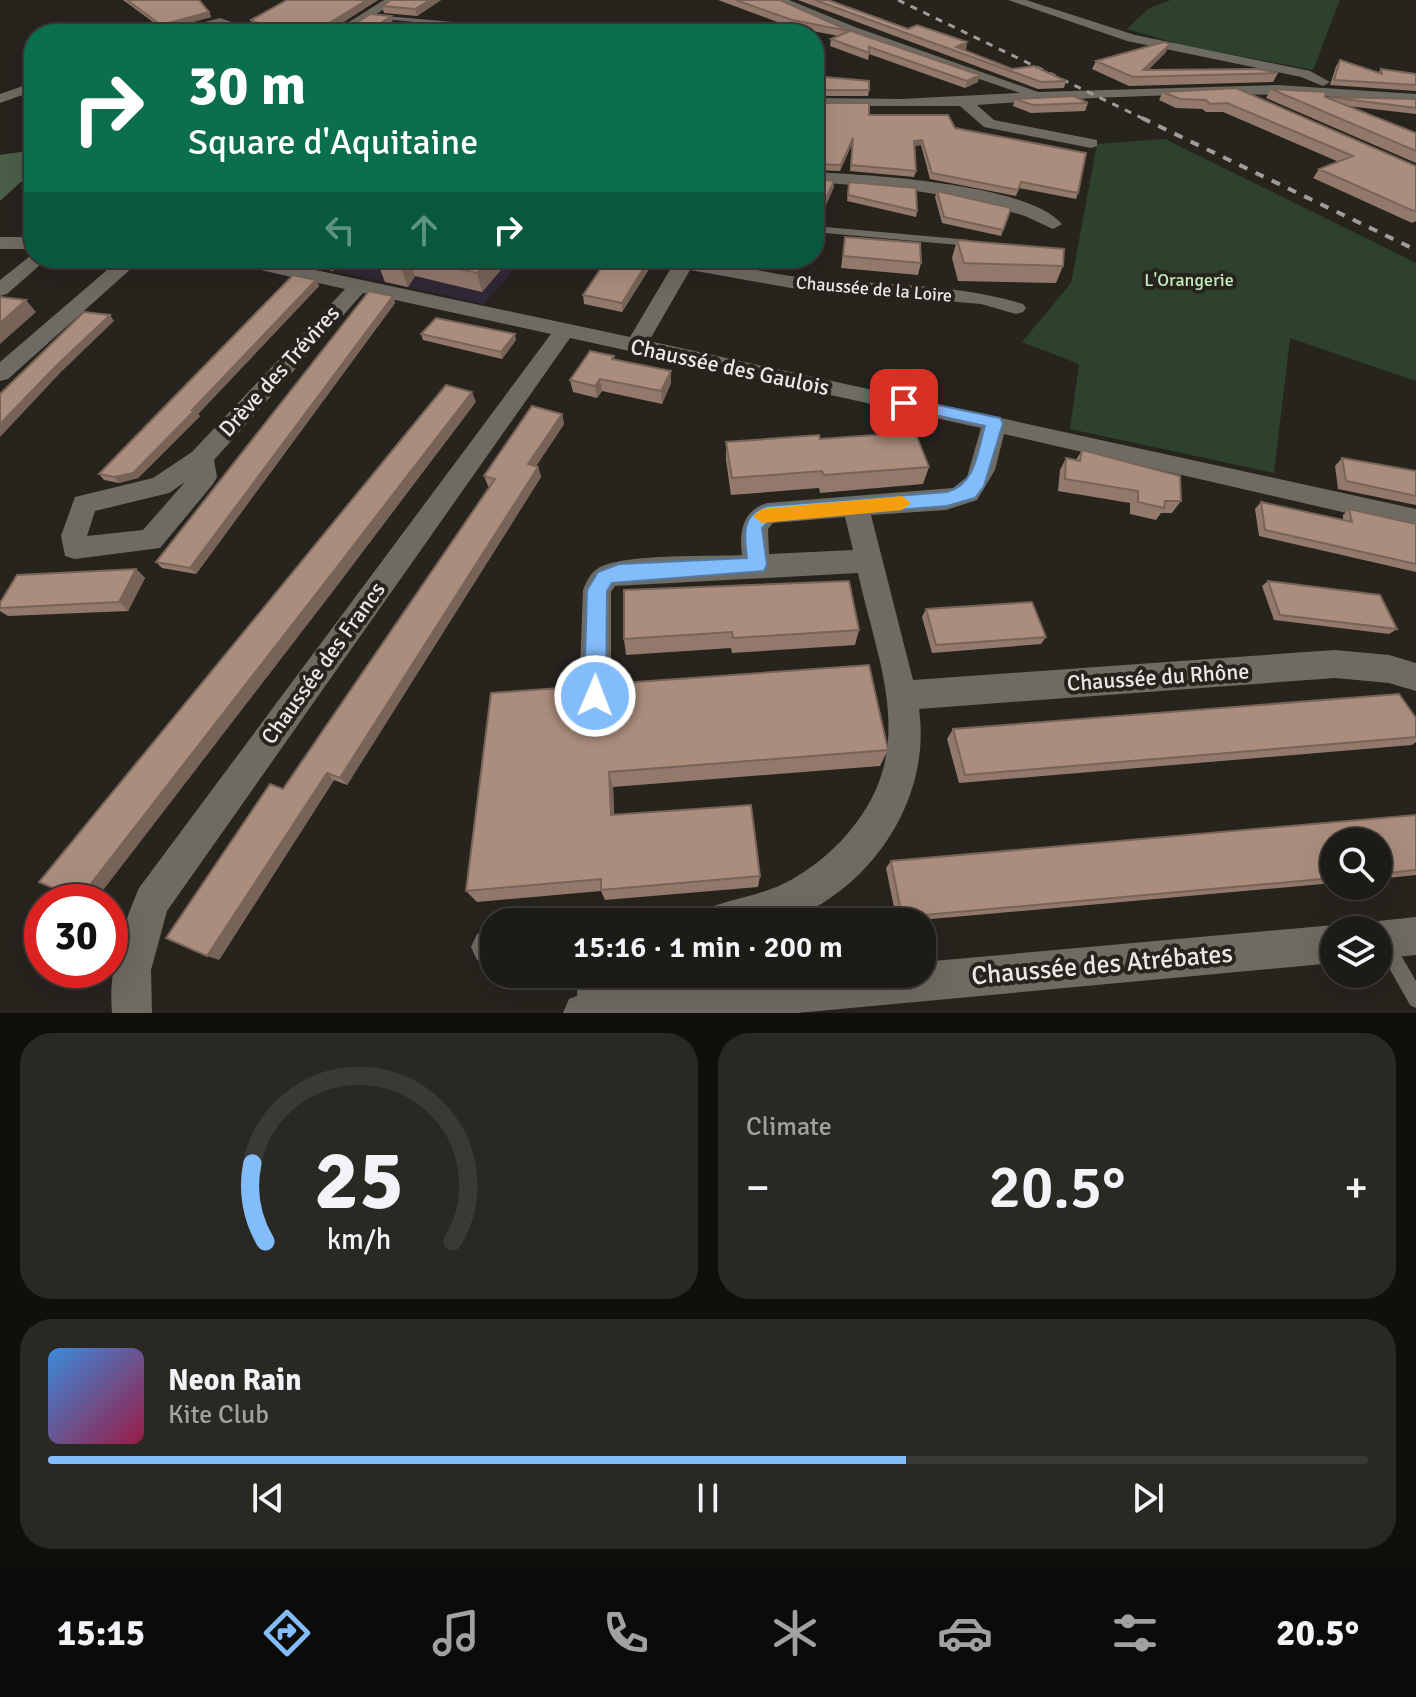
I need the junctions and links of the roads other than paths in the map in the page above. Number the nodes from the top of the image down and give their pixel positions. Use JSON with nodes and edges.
{"nodes":[{"id":1,"x":392,"y":0,"type":"edge"},
{"id":2,"x":779,"y":0,"type":"edge"},
{"id":3,"x":1014,"y":0,"type":"edge"},
{"id":4,"x":367,"y":16,"type":"junction"},
{"id":5,"x":194,"y":24,"type":"edge"},
{"id":6,"x":237,"y":24,"type":"edge"},
{"id":7,"x":354,"y":24,"type":"edge"},
{"id":8,"x":454,"y":24,"type":"edge"},
{"id":9,"x":24,"y":90,"type":"edge"},
{"id":10,"x":1230,"y":90,"type":"junction"},
{"id":11,"x":1337,"y":90,"type":"junction"},
{"id":12,"x":1043,"y":97,"type":"junction"},
{"id":13,"x":1416,"y":98,"type":"edge"},
{"id":14,"x":0,"y":99,"type":"edge"},
{"id":15,"x":824,"y":102,"type":"edge"},
{"id":16,"x":965,"y":102,"type":"junction"},
{"id":17,"x":1266,"y":106,"type":"edge"},
{"id":18,"x":1091,"y":143,"type":"dead end"},
{"id":19,"x":824,"y":177,"type":"edge"},
{"id":20,"x":1053,"y":224,"type":"dead end"},
{"id":21,"x":824,"y":230,"type":"edge"},
{"id":22,"x":0,"y":243,"type":"edge"},
{"id":23,"x":24,"y":243,"type":"edge"},
{"id":24,"x":981,"y":244,"type":"edge"},
{"id":25,"x":26,"y":268,"type":"edge"},
{"id":26,"x":122,"y":268,"type":"edge"},
{"id":27,"x":277,"y":268,"type":"edge"},
{"id":28,"x":680,"y":268,"type":"edge"},
{"id":29,"x":724,"y":268,"type":"edge"},
{"id":30,"x":358,"y":286,"type":"junction"},
{"id":31,"x":0,"y":290,"type":"edge"},
{"id":32,"x":1016,"y":308,"type":"dead end"},
{"id":33,"x":563,"y":332,"type":"junction"},
{"id":34,"x":635,"y":346,"type":"junction"},
{"id":35,"x":0,"y":374,"type":"edge"},
{"id":36,"x":994,"y":423,"type":"junction"},
{"id":37,"x":201,"y":458,"type":"junction"},
{"id":38,"x":856,"y":506,"type":"junction"},
{"id":39,"x":1416,"y":519,"type":"edge"},
{"id":40,"x":869,"y":561,"type":"junction"},
{"id":41,"x":757,"y":565,"type":"junction"},
{"id":42,"x":1416,"y":677,"type":"edge"},
{"id":43,"x":595,"y":696,"type":"edge"},
{"id":44,"x":899,"y":696,"type":"junction"},
{"id":45,"x":774,"y":908,"type":"edge"},
{"id":46,"x":1392,"y":939,"type":"edge"},
{"id":47,"x":1320,"y":946,"type":"edge"},
{"id":48,"x":684,"y":988,"type":"edge"},
{"id":49,"x":1416,"y":999,"type":"edge"},
{"id":50,"x":592,"y":1000,"type":"edge"},
{"id":51,"x":832,"y":1001,"type":"edge"},
{"id":52,"x":132,"y":1013,"type":"edge"}],
"edges":[{"from":1,"to":4,"type":"street"},
{"from":2,"to":12,"type":"street"},
{"from":3,"to":11,"type":"street"},
{"from":4,"to":7,"type":"street"},
{"from":4,"to":8,"type":"lane"},
{"from":5,"to":6,"type":"street"},
{"from":9,"to":14,"type":"street"},
{"from":10,"to":11,"type":"street"},
{"from":10,"to":12,"type":"street"},
{"from":10,"to":17,"type":"street"},
{"from":11,"to":13,"type":"street"},
{"from":12,"to":16,"type":"street"},
{"from":15,"to":16,"type":"street"},
{"from":16,"to":18,"type":"street"},
{"from":19,"to":20,"type":"street"},
{"from":21,"to":24,"type":"lane"},
{"from":22,"to":23,"type":"street"},
{"from":25,"to":31,"type":"street"},
{"from":26,"to":35,"type":"street"},
{"from":27,"to":30,"type":"street","name":"Chaussée des Gaulois"},
{"from":28,"to":34,"type":"street"},
{"from":29,"to":32,"type":"street","name":"Chaussée de la Loire"},
{"from":30,"to":33,"type":"street","name":"Chaussée des Gaulois"},
{"from":30,"to":37,"type":"street","name":"Drève des Trévires"},
{"from":33,"to":34,"type":"street","name":"Chaussée des Gaulois"},
{"from":33,"to":52,"type":"street","name":"Chaussée des Francs"},
{"from":34,"to":36,"type":"street","name":"Chaussée des Gaulois"},
{"from":36,"to":38,"type":"street"},
{"from":36,"to":39,"type":"street","name":"Chaussée des Gaulois"},
{"from":37,"to":37,"type":"street","name":"Drève des Trévires"},
{"from":38,"to":40,"type":"street"},
{"from":38,"to":41,"type":"street"},
{"from":40,"to":41,"type":"street"},
{"from":40,"to":44,"type":"street"},
{"from":41,"to":43,"type":"street"},
{"from":42,"to":44,"type":"street","name":"Chaussée du Rhône"},
{"from":44,"to":45,"type":"street"},
{"from":46,"to":49,"type":"lane"},
{"from":47,"to":51,"type":"street","name":"Chaussée des Atrébates"},
{"from":48,"to":50,"type":"street","name":"Chaussée des Atrébates"},
{"from":48,"to":51,"type":"street","name":"Chaussée des Atrébates"}]}
